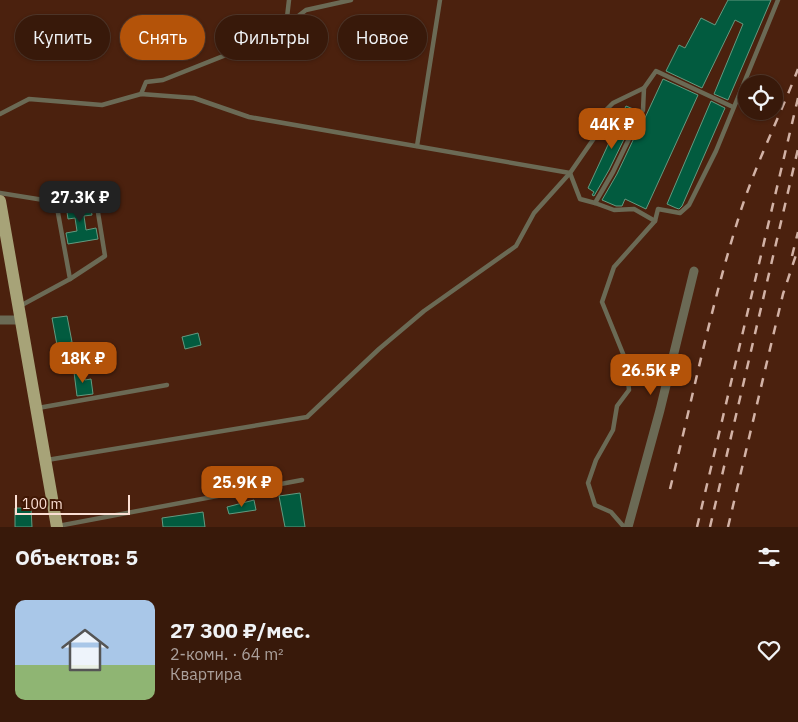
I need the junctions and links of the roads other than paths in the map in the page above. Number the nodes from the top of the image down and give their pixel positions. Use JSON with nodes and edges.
{"nodes":[{"id":1,"x":289,"y":0,"type":"edge"},
{"id":2,"x":351,"y":0,"type":"edge"},
{"id":3,"x":440,"y":0,"type":"edge"},
{"id":4,"x":778,"y":0,"type":"edge"},
{"id":5,"x":287,"y":15,"type":"edge"},
{"id":6,"x":300,"y":15,"type":"edge"},
{"id":7,"x":215,"y":59,"type":"edge"},
{"id":8,"x":644,"y":88,"type":"junction"},
{"id":9,"x":141,"y":94,"type":"junction"},
{"id":10,"x":733,"y":108,"type":"junction"},
{"id":11,"x":0,"y":114,"type":"edge"},
{"id":12,"x":417,"y":146,"type":"junction"},
{"id":13,"x":570,"y":174,"type":"junction"},
{"id":14,"x":0,"y":193,"type":"edge"},
{"id":15,"x":0,"y":201,"type":"edge"},
{"id":16,"x":56,"y":202,"type":"junction"},
{"id":17,"x":595,"y":203,"type":"junction"},
{"id":18,"x":655,"y":221,"type":"junction"},
{"id":19,"x":694,"y":271,"type":"dead end"},
{"id":20,"x":70,"y":279,"type":"junction"},
{"id":21,"x":19,"y":306,"type":"junction"},
{"id":22,"x":0,"y":320,"type":"edge"},
{"id":23,"x":22,"y":320,"type":"junction"},
{"id":24,"x":167,"y":385,"type":"dead end"},
{"id":25,"x":36,"y":408,"type":"junction"},
{"id":26,"x":45,"y":460,"type":"junction"},
{"id":27,"x":302,"y":480,"type":"dead end"},
{"id":28,"x":57,"y":526,"type":"edge"},
{"id":29,"x":626,"y":527,"type":"edge"}],
"edges":[{"from":1,"to":5,"type":"lane"},
{"from":2,"to":6,"type":"lane"},
{"from":3,"to":12,"type":"lane"},
{"from":4,"to":10,"type":"lane"},
{"from":7,"to":9,"type":"lane"},
{"from":8,"to":10,"type":"lane"},
{"from":8,"to":13,"type":"lane"},
{"from":8,"to":17,"type":"lane"},
{"from":9,"to":11,"type":"lane"},
{"from":9,"to":12,"type":"lane"},
{"from":10,"to":18,"type":"lane"},
{"from":12,"to":13,"type":"lane"},
{"from":13,"to":17,"type":"lane"},
{"from":13,"to":26,"type":"lane"},
{"from":14,"to":16,"type":"lane"},
{"from":15,"to":21,"type":"main road"},
{"from":16,"to":20,"type":"lane"},
{"from":16,"to":20,"type":"lane"},
{"from":17,"to":18,"type":"lane"},
{"from":18,"to":29,"type":"lane"},
{"from":19,"to":29,"type":"street"},
{"from":20,"to":21,"type":"lane"},
{"from":21,"to":23,"type":"main road"},
{"from":22,"to":23,"type":"street"},
{"from":23,"to":25,"type":"main road"},
{"from":24,"to":25,"type":"lane"},
{"from":25,"to":26,"type":"main road"},
{"from":26,"to":28,"type":"main road"},
{"from":27,"to":28,"type":"lane"}]}
